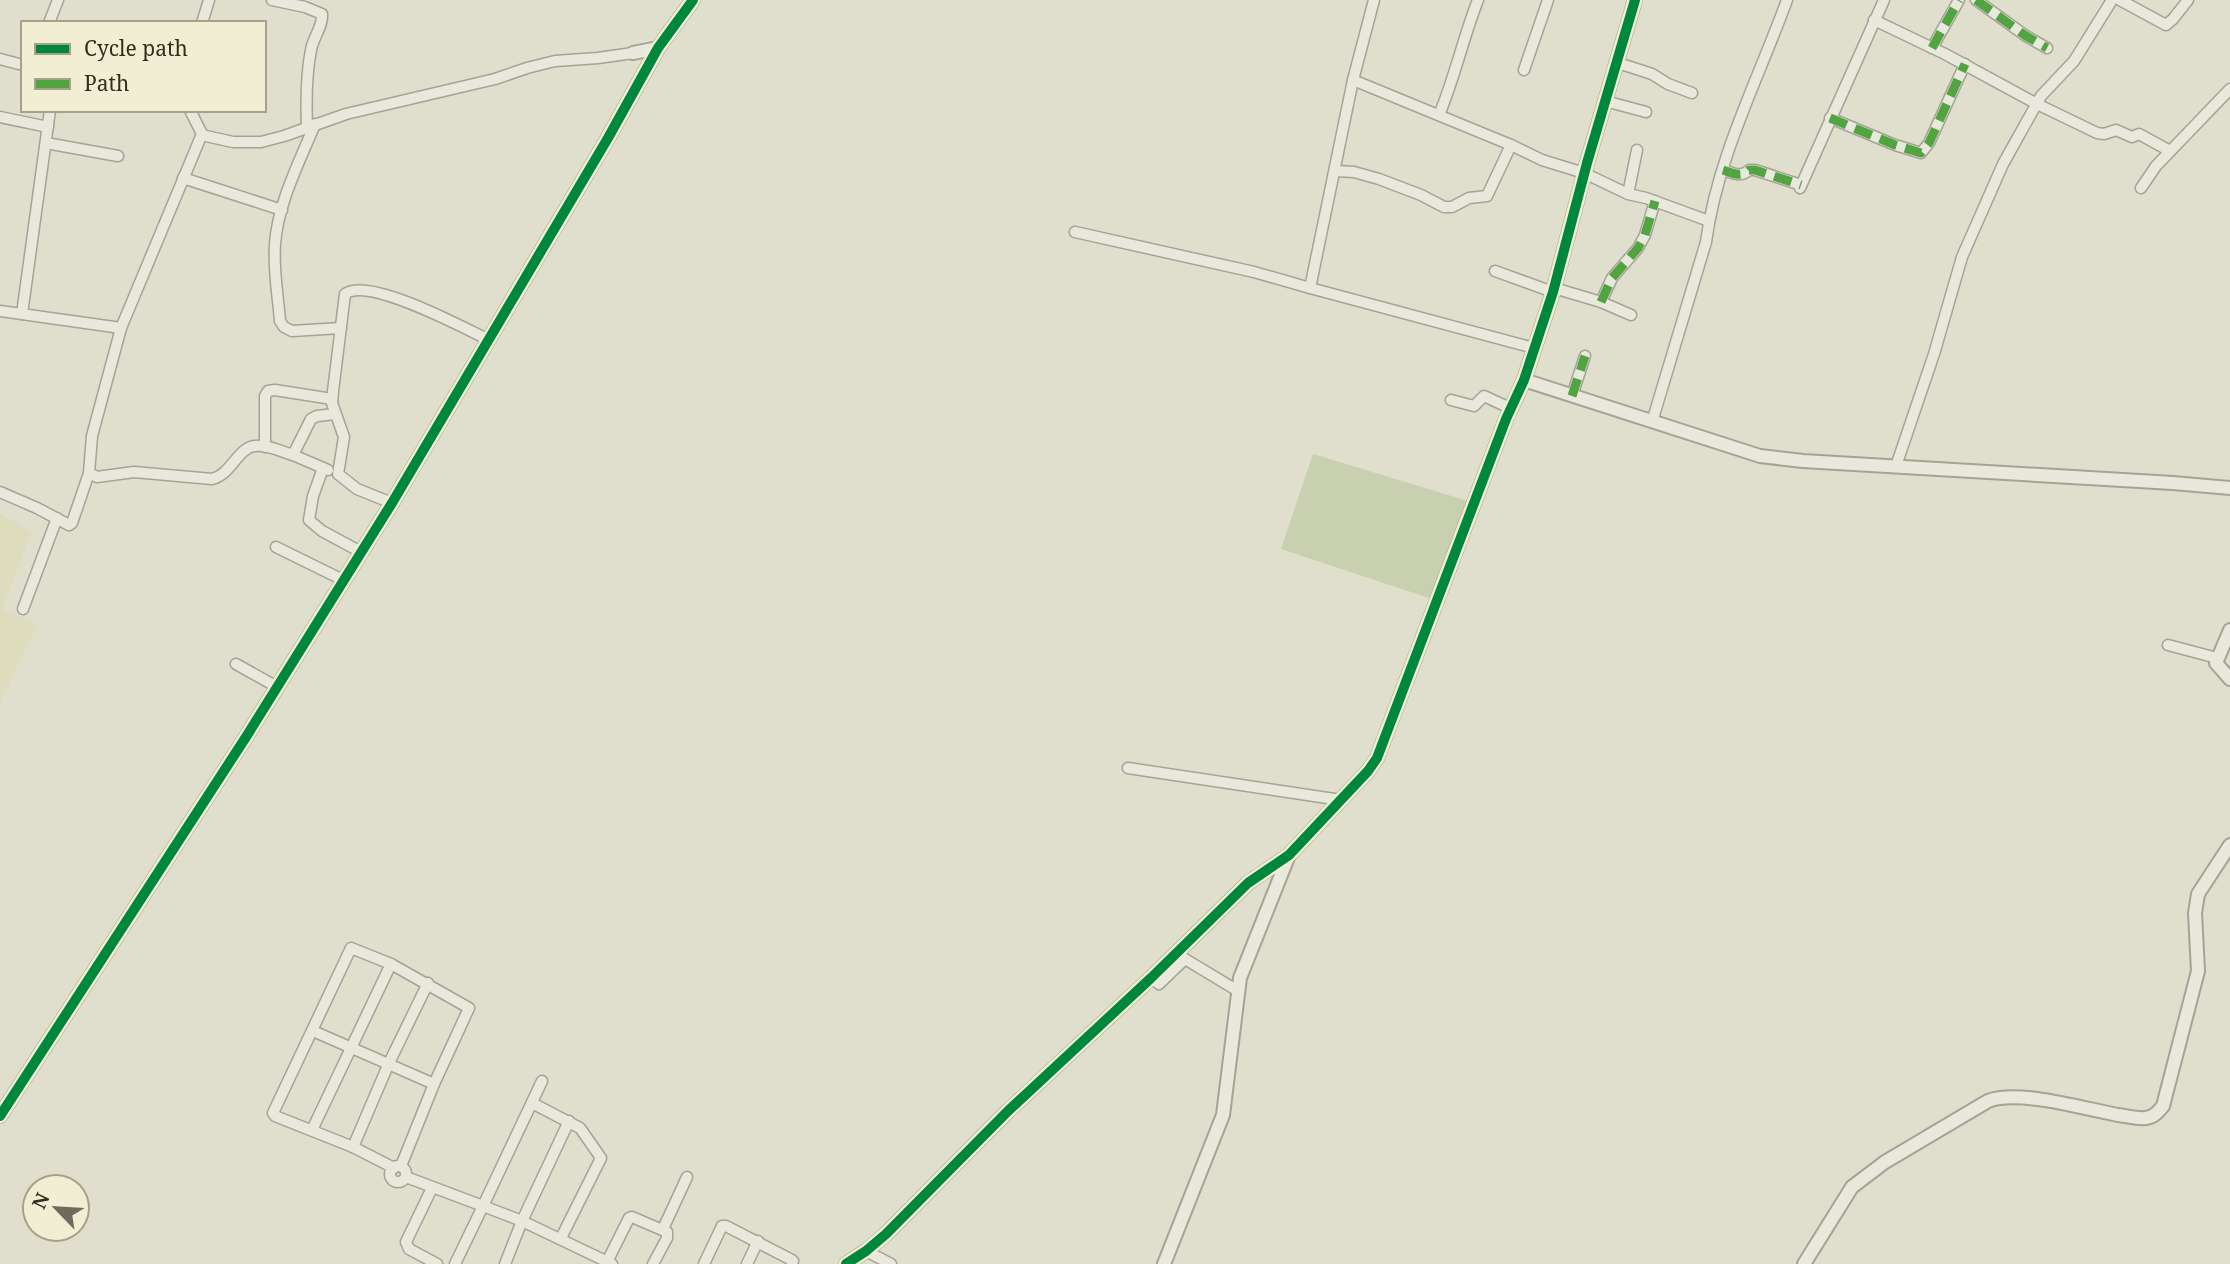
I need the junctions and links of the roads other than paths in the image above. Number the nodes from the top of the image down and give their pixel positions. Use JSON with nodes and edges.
{"nodes":[{"id":1,"x":58,"y":0,"type":"edge"},
{"id":2,"x":209,"y":0,"type":"edge"},
{"id":3,"x":272,"y":0,"type":"edge"},
{"id":4,"x":693,"y":0,"type":"edge"},
{"id":5,"x":1374,"y":0,"type":"edge"},
{"id":6,"x":1478,"y":0,"type":"edge"},
{"id":7,"x":1548,"y":0,"type":"edge"},
{"id":8,"x":1635,"y":0,"type":"edge"},
{"id":9,"x":1787,"y":0,"type":"edge"},
{"id":10,"x":1959,"y":0,"type":"edge"},
{"id":11,"x":1976,"y":0,"type":"edge"},
{"id":12,"x":2112,"y":0,"type":"edge"},
{"id":13,"x":2120,"y":0,"type":"edge"},
{"id":14,"x":2188,"y":0,"type":"edge"},
{"id":15,"x":1880,"y":1,"type":"edge"},
{"id":16,"x":1874,"y":20,"type":"junction"},
{"id":17,"x":51,"y":21,"type":"edge"},
{"id":18,"x":203,"y":21,"type":"edge"},
{"id":19,"x":658,"y":48,"type":"junction"},
{"id":20,"x":1932,"y":48,"type":"junction"},
{"id":21,"x":2047,"y":48,"type":"dead end"},
{"id":22,"x":633,"y":53,"type":"junction"},
{"id":23,"x":0,"y":60,"type":"edge"},
{"id":24,"x":1615,"y":62,"type":"junction"},
{"id":25,"x":1965,"y":64,"type":"junction"},
{"id":26,"x":21,"y":65,"type":"edge"},
{"id":27,"x":646,"y":68,"type":"junction"},
{"id":28,"x":1524,"y":70,"type":"dead end"},
{"id":29,"x":1353,"y":80,"type":"junction"},
{"id":30,"x":2230,"y":89,"type":"edge"},
{"id":31,"x":1692,"y":93,"type":"dead end"},
{"id":32,"x":1605,"y":101,"type":"junction"},
{"id":33,"x":2037,"y":104,"type":"junction"},
{"id":34,"x":50,"y":112,"type":"edge"},
{"id":35,"x":191,"y":112,"type":"edge"},
{"id":36,"x":1646,"y":112,"type":"dead end"},
{"id":37,"x":1438,"y":115,"type":"junction"},
{"id":38,"x":0,"y":117,"type":"edge"},
{"id":39,"x":1830,"y":118,"type":"junction"},
{"id":40,"x":311,"y":126,"type":"junction"},
{"id":41,"x":48,"y":127,"type":"junction"},
{"id":42,"x":202,"y":134,"type":"junction"},
{"id":43,"x":46,"y":143,"type":"junction"},
{"id":44,"x":1511,"y":145,"type":"junction"},
{"id":45,"x":1637,"y":150,"type":"dead end"},
{"id":46,"x":2170,"y":151,"type":"junction"},
{"id":47,"x":118,"y":156,"type":"dead end"},
{"id":48,"x":1723,"y":170,"type":"junction"},
{"id":49,"x":1336,"y":171,"type":"junction"},
{"id":50,"x":1584,"y":173,"type":"junction"},
{"id":51,"x":183,"y":178,"type":"junction"},
{"id":52,"x":2141,"y":188,"type":"dead end"},
{"id":53,"x":1628,"y":194,"type":"junction"},
{"id":54,"x":1656,"y":201,"type":"junction"},
{"id":55,"x":282,"y":210,"type":"junction"},
{"id":56,"x":1709,"y":221,"type":"junction"},
{"id":57,"x":1075,"y":232,"type":"dead end"},
{"id":58,"x":1495,"y":271,"type":"dead end"},
{"id":59,"x":1310,"y":288,"type":"junction"},
{"id":60,"x":1553,"y":290,"type":"junction"},
{"id":61,"x":1601,"y":302,"type":"junction"},
{"id":62,"x":0,"y":311,"type":"edge"},
{"id":63,"x":22,"y":314,"type":"junction"},
{"id":64,"x":1631,"y":315,"type":"dead end"},
{"id":65,"x":121,"y":328,"type":"junction"},
{"id":66,"x":341,"y":328,"type":"junction"},
{"id":67,"x":489,"y":340,"type":"junction"},
{"id":68,"x":1534,"y":348,"type":"junction"},
{"id":69,"x":1585,"y":356,"type":"dead end"},
{"id":70,"x":1522,"y":384,"type":"junction"},
{"id":71,"x":1572,"y":396,"type":"junction"},
{"id":72,"x":332,"y":399,"type":"junction"},
{"id":73,"x":1451,"y":400,"type":"dead end"},
{"id":74,"x":1513,"y":406,"type":"junction"},
{"id":75,"x":335,"y":414,"type":"junction"},
{"id":76,"x":1652,"y":422,"type":"junction"},
{"id":77,"x":265,"y":447,"type":"junction"},
{"id":78,"x":293,"y":455,"type":"junction"},
{"id":79,"x":1896,"y":466,"type":"junction"},
{"id":80,"x":323,"y":468,"type":"junction"},
{"id":81,"x":89,"y":473,"type":"junction"},
{"id":82,"x":338,"y":474,"type":"junction"},
{"id":83,"x":2230,"y":488,"type":"edge"},
{"id":84,"x":0,"y":492,"type":"edge"},
{"id":85,"x":392,"y":503,"type":"junction"},
{"id":86,"x":57,"y":519,"type":"junction"},
{"id":87,"x":276,"y":547,"type":"dead end"},
{"id":88,"x":361,"y":552,"type":"junction"},
{"id":89,"x":343,"y":580,"type":"junction"},
{"id":90,"x":23,"y":610,"type":"dead end"},
{"id":91,"x":2230,"y":631,"type":"edge"},
{"id":92,"x":2168,"y":645,"type":"dead end"},
{"id":93,"x":2217,"y":657,"type":"junction"},
{"id":94,"x":236,"y":664,"type":"dead end"},
{"id":95,"x":2230,"y":679,"type":"edge"},
{"id":96,"x":277,"y":687,"type":"junction"},
{"id":97,"x":1128,"y":768,"type":"dead end"},
{"id":98,"x":1341,"y":800,"type":"junction"},
{"id":99,"x":2230,"y":845,"type":"edge"},
{"id":100,"x":1289,"y":855,"type":"junction"},
{"id":101,"x":391,"y":964,"type":"junction"},
{"id":102,"x":1150,"y":978,"type":"junction"},
{"id":103,"x":428,"y":983,"type":"junction"},
{"id":104,"x":1238,"y":991,"type":"junction"},
{"id":105,"x":313,"y":1031,"type":"junction"},
{"id":106,"x":352,"y":1047,"type":"junction"},
{"id":107,"x":389,"y":1063,"type":"junction"},
{"id":108,"x":542,"y":1081,"type":"dead end"},
{"id":109,"x":434,"y":1084,"type":"junction"},
{"id":110,"x":533,"y":1103,"type":"junction"},
{"id":111,"x":0,"y":1116,"type":"edge"},
{"id":112,"x":569,"y":1121,"type":"junction"},
{"id":113,"x":312,"y":1130,"type":"junction"},
{"id":114,"x":353,"y":1147,"type":"junction"},
{"id":115,"x":397,"y":1167,"type":"junction"},
{"id":116,"x":687,"y":1177,"type":"dead end"},
{"id":117,"x":432,"y":1188,"type":"junction"},
{"id":118,"x":483,"y":1206,"type":"junction"},
{"id":119,"x":522,"y":1221,"type":"junction"},
{"id":120,"x":663,"y":1229,"type":"junction"},
{"id":121,"x":561,"y":1238,"type":"junction"},
{"id":122,"x":758,"y":1241,"type":"junction"},
{"id":123,"x":866,"y":1251,"type":"junction"},
{"id":124,"x":608,"y":1263,"type":"edge"},
{"id":125,"x":437,"y":1264,"type":"edge"},
{"id":126,"x":455,"y":1264,"type":"edge"},
{"id":127,"x":505,"y":1264,"type":"edge"},
{"id":128,"x":653,"y":1264,"type":"edge"},
{"id":129,"x":704,"y":1264,"type":"edge"},
{"id":130,"x":747,"y":1264,"type":"edge"},
{"id":131,"x":792,"y":1264,"type":"edge"},
{"id":132,"x":847,"y":1264,"type":"edge"},
{"id":133,"x":891,"y":1264,"type":"edge"},
{"id":134,"x":1164,"y":1264,"type":"edge"},
{"id":135,"x":1804,"y":1264,"type":"edge"}],
"edges":[{"from":1,"to":17,"type":"street"},
{"from":2,"to":18,"type":"street"},
{"from":3,"to":40,"type":"street"},
{"from":4,"to":19,"type":"street"},
{"from":5,"to":29,"type":"street"},
{"from":6,"to":37,"type":"street"},
{"from":7,"to":28,"type":"street"},
{"from":8,"to":24,"type":"street"},
{"from":9,"to":48,"type":"street"},
{"from":10,"to":20,"type":"street"},
{"from":11,"to":21,"type":"street"},
{"from":12,"to":33,"type":"street"},
{"from":13,"to":14,"type":"street"},
{"from":15,"to":16,"type":"street"},
{"from":16,"to":20,"type":"street"},
{"from":16,"to":39,"type":"street"},
{"from":19,"to":22,"type":"street"},
{"from":19,"to":27,"type":"street"},
{"from":20,"to":25,"type":"street"},
{"from":22,"to":27,"type":"street"},
{"from":22,"to":40,"type":"street"},
{"from":23,"to":26,"type":"street"},
{"from":24,"to":31,"type":"street"},
{"from":24,"to":32,"type":"street"},
{"from":25,"to":33,"type":"street"},
{"from":25,"to":39,"type":"street"},
{"from":27,"to":67,"type":"street"},
{"from":29,"to":37,"type":"street"},
{"from":29,"to":49,"type":"street"},
{"from":30,"to":46,"type":"street"},
{"from":32,"to":36,"type":"street"},
{"from":32,"to":50,"type":"street"},
{"from":33,"to":46,"type":"street"},
{"from":33,"to":79,"type":"street"},
{"from":34,"to":41,"type":"street"},
{"from":35,"to":42,"type":"street"},
{"from":37,"to":44,"type":"street"},
{"from":38,"to":41,"type":"street"},
{"from":39,"to":48,"type":"street"},
{"from":40,"to":42,"type":"street"},
{"from":40,"to":55,"type":"street"},
{"from":41,"to":43,"type":"street"},
{"from":42,"to":51,"type":"street"},
{"from":43,"to":47,"type":"street"},
{"from":43,"to":63,"type":"street"},
{"from":44,"to":49,"type":"street"},
{"from":44,"to":50,"type":"street"},
{"from":45,"to":53,"type":"street"},
{"from":46,"to":52,"type":"street"},
{"from":48,"to":56,"type":"street"},
{"from":49,"to":59,"type":"street"},
{"from":50,"to":53,"type":"street"},
{"from":50,"to":60,"type":"street"},
{"from":51,"to":55,"type":"street"},
{"from":51,"to":65,"type":"street"},
{"from":53,"to":54,"type":"street"},
{"from":54,"to":56,"type":"street"},
{"from":54,"to":61,"type":"street"},
{"from":55,"to":66,"type":"street"},
{"from":56,"to":76,"type":"street"},
{"from":57,"to":59,"type":"street"},
{"from":58,"to":60,"type":"street"},
{"from":59,"to":68,"type":"street"},
{"from":60,"to":61,"type":"street"},
{"from":60,"to":68,"type":"street"},
{"from":61,"to":64,"type":"street"},
{"from":62,"to":63,"type":"street"},
{"from":63,"to":65,"type":"street"},
{"from":65,"to":81,"type":"street"},
{"from":66,"to":67,"type":"street"},
{"from":66,"to":72,"type":"street"},
{"from":67,"to":85,"type":"street"},
{"from":68,"to":70,"type":"street"},
{"from":69,"to":71,"type":"street"},
{"from":70,"to":71,"type":"street"},
{"from":70,"to":74,"type":"street"},
{"from":71,"to":76,"type":"street"},
{"from":72,"to":75,"type":"street"},
{"from":72,"to":77,"type":"street"},
{"from":73,"to":74,"type":"street"},
{"from":74,"to":98,"type":"street"},
{"from":75,"to":78,"type":"street"},
{"from":75,"to":82,"type":"street"},
{"from":76,"to":79,"type":"street"},
{"from":77,"to":78,"type":"street"},
{"from":77,"to":81,"type":"street"},
{"from":78,"to":80,"type":"street"},
{"from":79,"to":83,"type":"street"},
{"from":80,"to":82,"type":"street"},
{"from":80,"to":88,"type":"street"},
{"from":81,"to":86,"type":"street"},
{"from":82,"to":85,"type":"street"},
{"from":84,"to":86,"type":"street"},
{"from":85,"to":88,"type":"street"},
{"from":86,"to":90,"type":"street"},
{"from":87,"to":89,"type":"street"},
{"from":88,"to":89,"type":"street"},
{"from":89,"to":96,"type":"street"},
{"from":91,"to":93,"type":"street"},
{"from":92,"to":93,"type":"street"},
{"from":93,"to":95,"type":"street"},
{"from":94,"to":96,"type":"street"},
{"from":96,"to":111,"type":"street"},
{"from":97,"to":98,"type":"street"},
{"from":98,"to":100,"type":"street"},
{"from":99,"to":135,"type":"street"},
{"from":100,"to":102,"type":"street"},
{"from":100,"to":104,"type":"street"},
{"from":101,"to":103,"type":"street"},
{"from":101,"to":105,"type":"street"},
{"from":101,"to":106,"type":"street"},
{"from":102,"to":104,"type":"street"},
{"from":102,"to":123,"type":"street"},
{"from":103,"to":107,"type":"street"},
{"from":103,"to":109,"type":"street"},
{"from":104,"to":134,"type":"street"},
{"from":105,"to":106,"type":"street"},
{"from":105,"to":113,"type":"street"},
{"from":106,"to":107,"type":"street"},
{"from":106,"to":113,"type":"street"},
{"from":107,"to":109,"type":"street"},
{"from":107,"to":114,"type":"street"},
{"from":108,"to":110,"type":"street"},
{"from":109,"to":115,"type":"street"},
{"from":110,"to":112,"type":"street"},
{"from":110,"to":118,"type":"street"},
{"from":112,"to":119,"type":"street"},
{"from":112,"to":121,"type":"street"},
{"from":113,"to":114,"type":"street"},
{"from":114,"to":115,"type":"street"},
{"from":115,"to":117,"type":"street"},
{"from":116,"to":120,"type":"street"},
{"from":117,"to":118,"type":"street"},
{"from":117,"to":125,"type":"street"},
{"from":118,"to":119,"type":"street"},
{"from":118,"to":126,"type":"street"},
{"from":119,"to":121,"type":"street"},
{"from":119,"to":127,"type":"street"},
{"from":120,"to":124,"type":"street"},
{"from":120,"to":128,"type":"street"},
{"from":121,"to":124,"type":"street"},
{"from":122,"to":129,"type":"street"},
{"from":122,"to":130,"type":"street"},
{"from":122,"to":131,"type":"street"},
{"from":123,"to":132,"type":"street"},
{"from":123,"to":133,"type":"street"}]}
